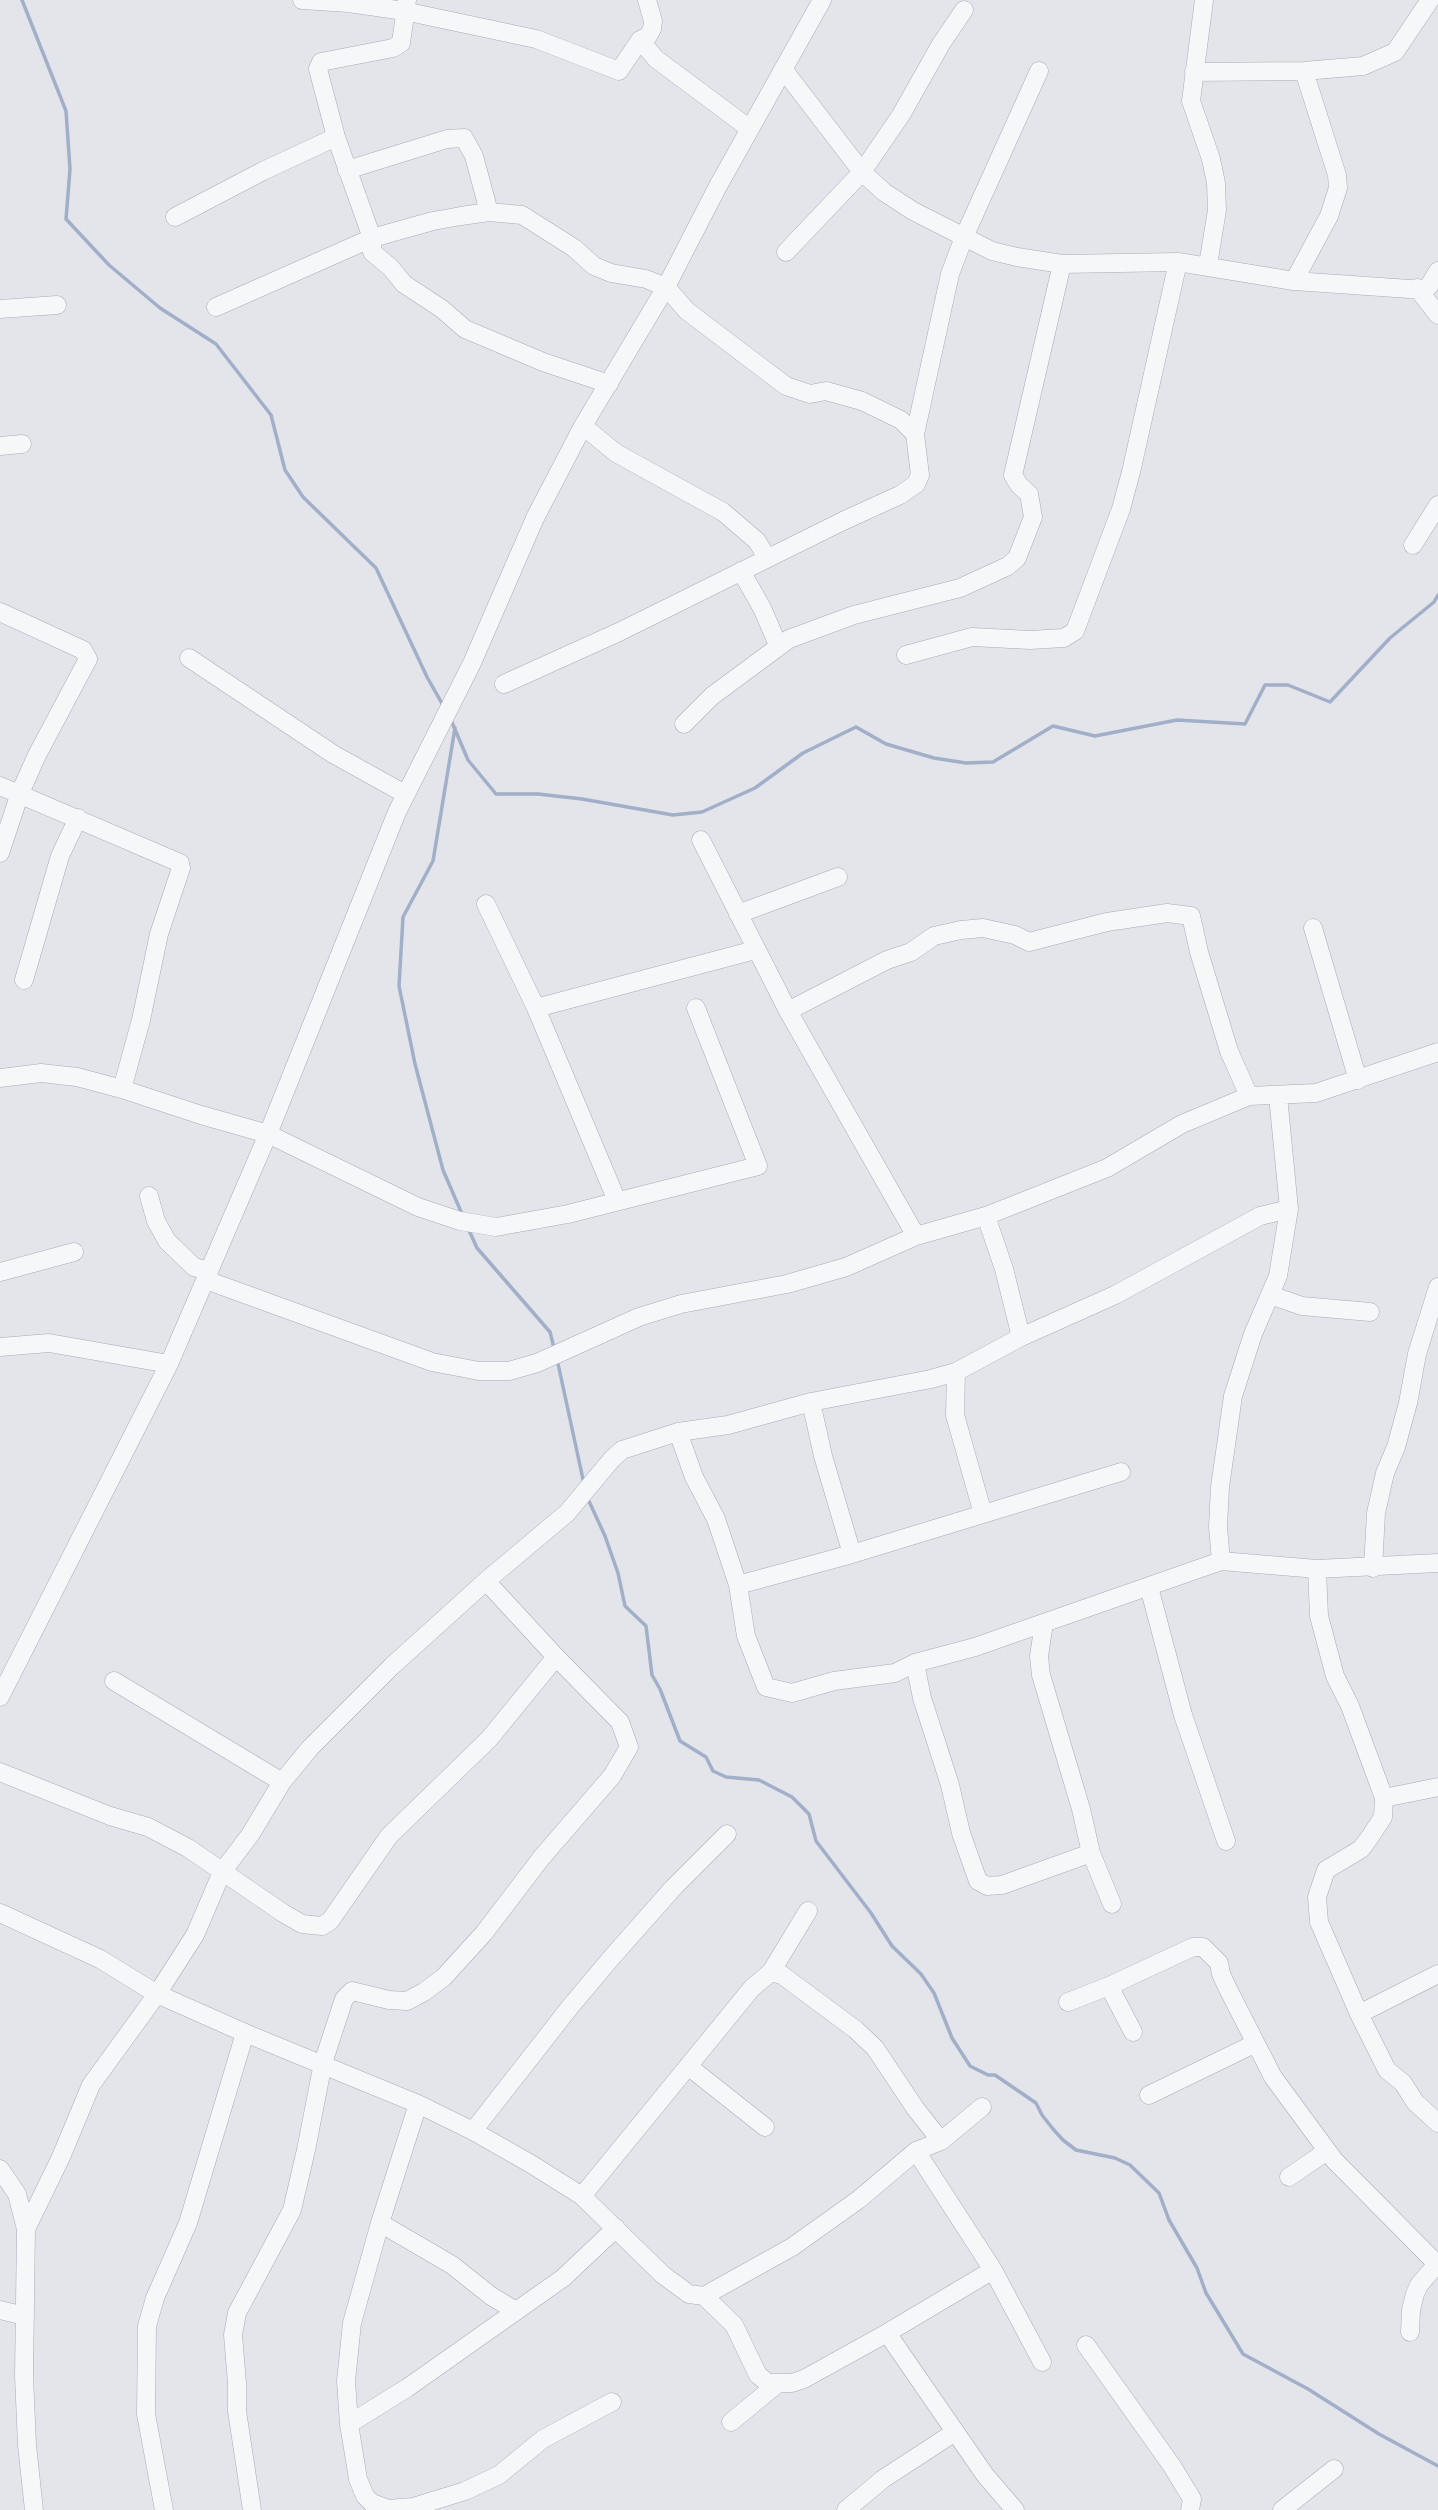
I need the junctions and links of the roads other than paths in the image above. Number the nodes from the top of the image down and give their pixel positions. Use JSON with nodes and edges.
{"nodes":[{"id":1,"x":302,"y":0,"type":"edge"},
{"id":2,"x":647,"y":0,"type":"edge"},
{"id":3,"x":821,"y":0,"type":"edge"},
{"id":4,"x":1204,"y":0,"type":"edge"},
{"id":5,"x":1430,"y":0,"type":"edge"},
{"id":6,"x":405,"y":6,"type":"edge"},
{"id":7,"x":964,"y":10,"type":"dead end"},
{"id":8,"x":640,"y":40,"type":"junction"},
{"id":9,"x":783,"y":69,"type":"junction"},
{"id":10,"x":1039,"y":71,"type":"dead end"},
{"id":11,"x":1304,"y":71,"type":"junction"},
{"id":12,"x":1194,"y":72,"type":"junction"},
{"id":13,"x":750,"y":129,"type":"junction"},
{"id":14,"x":336,"y":137,"type":"junction"},
{"id":15,"x":347,"y":170,"type":"junction"},
{"id":16,"x":862,"y":172,"type":"junction"},
{"id":17,"x":489,"y":212,"type":"junction"},
{"id":18,"x":175,"y":217,"type":"dead end"},
{"id":19,"x":964,"y":237,"type":"junction"},
{"id":20,"x":372,"y":238,"type":"junction"},
{"id":21,"x":786,"y":252,"type":"dead end"},
{"id":22,"x":1178,"y":262,"type":"junction"},
{"id":23,"x":1062,"y":264,"type":"junction"},
{"id":24,"x":1208,"y":265,"type":"junction"},
{"id":25,"x":1438,"y":271,"type":"edge"},
{"id":26,"x":1294,"y":281,"type":"junction"},
{"id":27,"x":667,"y":287,"type":"junction"},
{"id":28,"x":1417,"y":288,"type":"junction"},
{"id":29,"x":57,"y":305,"type":"dead end"},
{"id":30,"x":216,"y":307,"type":"dead end"},
{"id":31,"x":0,"y":309,"type":"edge"},
{"id":32,"x":1438,"y":315,"type":"edge"},
{"id":33,"x":609,"y":384,"type":"junction"},
{"id":34,"x":583,"y":426,"type":"junction"},
{"id":35,"x":915,"y":434,"type":"junction"},
{"id":36,"x":22,"y":444,"type":"dead end"},
{"id":37,"x":0,"y":446,"type":"edge"},
{"id":38,"x":1438,"y":505,"type":"edge"},
{"id":39,"x":1413,"y":544,"type":"dead end"},
{"id":40,"x":767,"y":558,"type":"junction"},
{"id":41,"x":741,"y":571,"type":"junction"},
{"id":42,"x":0,"y":612,"type":"edge"},
{"id":43,"x":778,"y":645,"type":"junction"},
{"id":44,"x":906,"y":655,"type":"dead end"},
{"id":45,"x":189,"y":658,"type":"dead end"},
{"id":46,"x":505,"y":684,"type":"dead end"},
{"id":47,"x":684,"y":724,"type":"dead end"},
{"id":48,"x":0,"y":786,"type":"edge"},
{"id":49,"x":405,"y":794,"type":"junction"},
{"id":50,"x":28,"y":796,"type":"junction"},
{"id":51,"x":78,"y":818,"type":"junction"},
{"id":52,"x":701,"y":840,"type":"dead end"},
{"id":53,"x":0,"y":853,"type":"edge"},
{"id":54,"x":838,"y":877,"type":"dead end"},
{"id":55,"x":486,"y":904,"type":"dead end"},
{"id":56,"x":738,"y":915,"type":"junction"},
{"id":57,"x":1313,"y":928,"type":"dead end"},
{"id":58,"x":755,"y":950,"type":"junction"},
{"id":59,"x":24,"y":980,"type":"dead end"},
{"id":60,"x":536,"y":1008,"type":"junction"},
{"id":61,"x":696,"y":1008,"type":"dead end"},
{"id":62,"x":788,"y":1011,"type":"junction"},
{"id":63,"x":1438,"y":1052,"type":"edge"},
{"id":64,"x":0,"y":1078,"type":"edge"},
{"id":65,"x":1358,"y":1080,"type":"junction"},
{"id":66,"x":122,"y":1088,"type":"junction"},
{"id":67,"x":1249,"y":1096,"type":"junction"},
{"id":68,"x":1278,"y":1096,"type":"junction"},
{"id":69,"x":268,"y":1134,"type":"junction"},
{"id":70,"x":149,"y":1196,"type":"dead end"},
{"id":71,"x":617,"y":1201,"type":"junction"},
{"id":72,"x":1289,"y":1209,"type":"junction"},
{"id":73,"x":986,"y":1216,"type":"junction"},
{"id":74,"x":916,"y":1236,"type":"junction"},
{"id":75,"x":74,"y":1252,"type":"dead end"},
{"id":76,"x":0,"y":1272,"type":"edge"},
{"id":77,"x":207,"y":1275,"type":"junction"},
{"id":78,"x":1438,"y":1287,"type":"edge"},
{"id":79,"x":1270,"y":1295,"type":"junction"},
{"id":80,"x":1370,"y":1312,"type":"dead end"},
{"id":81,"x":1021,"y":1337,"type":"junction"},
{"id":82,"x":0,"y":1346,"type":"edge"},
{"id":83,"x":169,"y":1364,"type":"junction"},
{"id":84,"x":956,"y":1372,"type":"junction"},
{"id":85,"x":811,"y":1402,"type":"junction"},
{"id":86,"x":678,"y":1432,"type":"junction"},
{"id":87,"x":1121,"y":1472,"type":"dead end"},
{"id":88,"x":983,"y":1514,"type":"junction"},
{"id":89,"x":852,"y":1554,"type":"junction"},
{"id":90,"x":1221,"y":1561,"type":"junction"},
{"id":91,"x":1438,"y":1563,"type":"edge"},
{"id":92,"x":1373,"y":1568,"type":"junction"},
{"id":93,"x":1317,"y":1569,"type":"junction"},
{"id":94,"x":486,"y":1581,"type":"junction"},
{"id":95,"x":738,"y":1585,"type":"junction"},
{"id":96,"x":1149,"y":1587,"type":"junction"},
{"id":97,"x":1044,"y":1622,"type":"junction"},
{"id":98,"x":556,"y":1657,"type":"junction"},
{"id":99,"x":915,"y":1663,"type":"junction"},
{"id":100,"x":114,"y":1681,"type":"dead end"},
{"id":101,"x":0,"y":1697,"type":"edge"},
{"id":102,"x":0,"y":1772,"type":"edge"},
{"id":103,"x":282,"y":1782,"type":"junction"},
{"id":104,"x":1438,"y":1787,"type":"edge"},
{"id":105,"x":1384,"y":1798,"type":"junction"},
{"id":106,"x":727,"y":1834,"type":"dead end"},
{"id":107,"x":1226,"y":1841,"type":"dead end"},
{"id":108,"x":1091,"y":1853,"type":"junction"},
{"id":109,"x":222,"y":1872,"type":"junction"},
{"id":110,"x":1112,"y":1904,"type":"dead end"},
{"id":111,"x":808,"y":1911,"type":"dead end"},
{"id":112,"x":0,"y":1913,"type":"edge"},
{"id":113,"x":771,"y":1972,"type":"junction"},
{"id":114,"x":1438,"y":1974,"type":"edge"},
{"id":115,"x":1110,"y":1986,"type":"junction"},
{"id":116,"x":157,"y":1994,"type":"junction"},
{"id":117,"x":1068,"y":2002,"type":"dead end"},
{"id":118,"x":1359,"y":2014,"type":"junction"},
{"id":119,"x":1133,"y":2032,"type":"dead end"},
{"id":120,"x":246,"y":2033,"type":"junction"},
{"id":121,"x":1254,"y":2044,"type":"junction"},
{"id":122,"x":323,"y":2063,"type":"junction"},
{"id":123,"x":688,"y":2066,"type":"junction"},
{"id":124,"x":1149,"y":2095,"type":"dead end"},
{"id":125,"x":418,"y":2104,"type":"junction"},
{"id":126,"x":982,"y":2107,"type":"dead end"},
{"id":127,"x":1438,"y":2123,"type":"edge"},
{"id":128,"x":765,"y":2127,"type":"dead end"},
{"id":129,"x":473,"y":2131,"type":"junction"},
{"id":130,"x":941,"y":2141,"type":"junction"},
{"id":131,"x":916,"y":2151,"type":"junction"},
{"id":132,"x":1327,"y":2151,"type":"junction"},
{"id":133,"x":0,"y":2169,"type":"edge"},
{"id":134,"x":1289,"y":2178,"type":"dead end"},
{"id":135,"x":582,"y":2196,"type":"junction"},
{"id":136,"x":380,"y":2223,"type":"junction"},
{"id":137,"x":616,"y":2228,"type":"junction"},
{"id":138,"x":26,"y":2229,"type":"junction"},
{"id":139,"x":1434,"y":2257,"type":"edge"},
{"id":140,"x":993,"y":2270,"type":"junction"},
{"id":141,"x":704,"y":2296,"type":"junction"},
{"id":142,"x":0,"y":2310,"type":"edge"},
{"id":143,"x":516,"y":2311,"type":"junction"},
{"id":144,"x":25,"y":2316,"type":"junction"},
{"id":145,"x":1410,"y":2332,"type":"dead end"},
{"id":146,"x":887,"y":2333,"type":"junction"},
{"id":147,"x":1086,"y":2345,"type":"dead end"},
{"id":148,"x":1042,"y":2362,"type":"dead end"},
{"id":149,"x":776,"y":2385,"type":"junction"},
{"id":150,"x":612,"y":2402,"type":"dead end"},
{"id":151,"x":732,"y":2422,"type":"dead end"},
{"id":152,"x":349,"y":2424,"type":"junction"},
{"id":153,"x":955,"y":2432,"type":"junction"},
{"id":154,"x":1334,"y":2469,"type":"dead end"},
{"id":155,"x":34,"y":2510,"type":"edge"},
{"id":156,"x":158,"y":2510,"type":"edge"},
{"id":157,"x":252,"y":2510,"type":"edge"},
{"id":158,"x":846,"y":2510,"type":"edge"},
{"id":159,"x":1015,"y":2510,"type":"edge"},
{"id":160,"x":1190,"y":2510,"type":"edge"},
{"id":161,"x":1282,"y":2510,"type":"edge"}],
"edges":[{"from":1,"to":6,"type":"street"},
{"from":2,"to":8,"type":"street"},
{"from":3,"to":9,"type":"street"},
{"from":4,"to":12,"type":"street"},
{"from":5,"to":11,"type":"street"},
{"from":6,"to":8,"type":"street"},
{"from":6,"to":14,"type":"street"},
{"from":7,"to":16,"type":"street"},
{"from":8,"to":13,"type":"street"},
{"from":9,"to":13,"type":"street"},
{"from":9,"to":16,"type":"street"},
{"from":10,"to":19,"type":"street"},
{"from":11,"to":12,"type":"street"},
{"from":11,"to":26,"type":"street"},
{"from":12,"to":24,"type":"street"},
{"from":13,"to":27,"type":"street"},
{"from":14,"to":15,"type":"street"},
{"from":14,"to":18,"type":"street"},
{"from":15,"to":17,"type":"street"},
{"from":15,"to":20,"type":"street"},
{"from":16,"to":19,"type":"street"},
{"from":16,"to":21,"type":"street"},
{"from":17,"to":20,"type":"street"},
{"from":17,"to":27,"type":"street"},
{"from":19,"to":23,"type":"street"},
{"from":19,"to":35,"type":"street"},
{"from":20,"to":30,"type":"street"},
{"from":20,"to":33,"type":"street"},
{"from":22,"to":23,"type":"street"},
{"from":22,"to":24,"type":"street"},
{"from":22,"to":44,"type":"street"},
{"from":23,"to":43,"type":"street"},
{"from":24,"to":26,"type":"street"},
{"from":25,"to":28,"type":"street"},
{"from":26,"to":28,"type":"street"},
{"from":27,"to":33,"type":"street"},
{"from":27,"to":35,"type":"street"},
{"from":28,"to":32,"type":"street"},
{"from":29,"to":31,"type":"street"},
{"from":33,"to":34,"type":"street"},
{"from":34,"to":40,"type":"street"},
{"from":34,"to":49,"type":"street"},
{"from":35,"to":40,"type":"street"},
{"from":36,"to":37,"type":"street"},
{"from":38,"to":39,"type":"street"},
{"from":40,"to":41,"type":"street"},
{"from":41,"to":43,"type":"street"},
{"from":41,"to":46,"type":"street"},
{"from":42,"to":50,"type":"street"},
{"from":43,"to":47,"type":"street"},
{"from":45,"to":49,"type":"street"},
{"from":48,"to":50,"type":"street"},
{"from":49,"to":69,"type":"street"},
{"from":50,"to":51,"type":"street"},
{"from":50,"to":53,"type":"street"},
{"from":51,"to":59,"type":"street"},
{"from":51,"to":66,"type":"street"},
{"from":52,"to":56,"type":"street"},
{"from":54,"to":56,"type":"street"},
{"from":55,"to":60,"type":"street"},
{"from":56,"to":58,"type":"street"},
{"from":57,"to":65,"type":"street"},
{"from":58,"to":60,"type":"street"},
{"from":58,"to":62,"type":"street"},
{"from":60,"to":71,"type":"street"},
{"from":61,"to":71,"type":"street"},
{"from":62,"to":67,"type":"street"},
{"from":62,"to":74,"type":"street"},
{"from":63,"to":65,"type":"street"},
{"from":64,"to":66,"type":"street"},
{"from":65,"to":68,"type":"street"},
{"from":66,"to":69,"type":"street"},
{"from":67,"to":68,"type":"street"},
{"from":67,"to":73,"type":"street"},
{"from":68,"to":72,"type":"street"},
{"from":69,"to":71,"type":"street"},
{"from":69,"to":77,"type":"street"},
{"from":70,"to":77,"type":"street"},
{"from":72,"to":79,"type":"street"},
{"from":72,"to":81,"type":"street"},
{"from":73,"to":74,"type":"street"},
{"from":73,"to":81,"type":"street"},
{"from":74,"to":77,"type":"street"},
{"from":75,"to":76,"type":"street"},
{"from":77,"to":83,"type":"street"},
{"from":78,"to":92,"type":"street"},
{"from":79,"to":80,"type":"street"},
{"from":79,"to":90,"type":"street"},
{"from":81,"to":84,"type":"street"},
{"from":82,"to":83,"type":"street"},
{"from":83,"to":101,"type":"street"},
{"from":84,"to":85,"type":"street"},
{"from":84,"to":88,"type":"street"},
{"from":85,"to":86,"type":"street"},
{"from":85,"to":89,"type":"street"},
{"from":86,"to":94,"type":"street"},
{"from":86,"to":95,"type":"street"},
{"from":87,"to":88,"type":"street"},
{"from":88,"to":89,"type":"street"},
{"from":89,"to":95,"type":"street"},
{"from":90,"to":93,"type":"street"},
{"from":90,"to":96,"type":"street"},
{"from":91,"to":92,"type":"street"},
{"from":92,"to":93,"type":"street"},
{"from":93,"to":105,"type":"street"},
{"from":94,"to":98,"type":"street"},
{"from":94,"to":103,"type":"street"},
{"from":95,"to":99,"type":"street"},
{"from":96,"to":97,"type":"street"},
{"from":96,"to":107,"type":"street"},
{"from":97,"to":99,"type":"street"},
{"from":97,"to":108,"type":"street"},
{"from":98,"to":109,"type":"street"},
{"from":98,"to":122,"type":"street"},
{"from":99,"to":108,"type":"street"},
{"from":100,"to":103,"type":"street"},
{"from":102,"to":109,"type":"street"},
{"from":103,"to":109,"type":"street"},
{"from":104,"to":105,"type":"street"},
{"from":105,"to":118,"type":"street"},
{"from":106,"to":129,"type":"street"},
{"from":108,"to":110,"type":"street"},
{"from":109,"to":116,"type":"street"},
{"from":111,"to":113,"type":"street"},
{"from":112,"to":116,"type":"street"},
{"from":113,"to":123,"type":"street"},
{"from":113,"to":130,"type":"street"},
{"from":114,"to":118,"type":"street"},
{"from":115,"to":117,"type":"street"},
{"from":115,"to":119,"type":"street"},
{"from":115,"to":121,"type":"street"},
{"from":116,"to":120,"type":"street"},
{"from":116,"to":138,"type":"street"},
{"from":118,"to":127,"type":"street"},
{"from":120,"to":122,"type":"street"},
{"from":120,"to":156,"type":"street"},
{"from":121,"to":124,"type":"street"},
{"from":121,"to":132,"type":"street"},
{"from":122,"to":125,"type":"street"},
{"from":122,"to":157,"type":"street"},
{"from":123,"to":128,"type":"street"},
{"from":123,"to":135,"type":"street"},
{"from":125,"to":129,"type":"street"},
{"from":125,"to":136,"type":"street"},
{"from":126,"to":130,"type":"street"},
{"from":129,"to":135,"type":"street"},
{"from":130,"to":131,"type":"street"},
{"from":131,"to":140,"type":"street"},
{"from":131,"to":141,"type":"street"},
{"from":132,"to":134,"type":"street"},
{"from":132,"to":139,"type":"street"},
{"from":133,"to":138,"type":"street"},
{"from":135,"to":137,"type":"street"},
{"from":136,"to":143,"type":"street"},
{"from":136,"to":152,"type":"street"},
{"from":137,"to":141,"type":"street"},
{"from":137,"to":143,"type":"street"},
{"from":138,"to":144,"type":"street"},
{"from":139,"to":145,"type":"street"},
{"from":140,"to":146,"type":"street"},
{"from":140,"to":148,"type":"street"},
{"from":141,"to":149,"type":"street"},
{"from":142,"to":144,"type":"street"},
{"from":143,"to":152,"type":"street"},
{"from":144,"to":155,"type":"street"},
{"from":146,"to":149,"type":"street"},
{"from":146,"to":153,"type":"street"},
{"from":147,"to":160,"type":"street"},
{"from":149,"to":151,"type":"street"},
{"from":150,"to":152,"type":"street"},
{"from":153,"to":158,"type":"street"},
{"from":153,"to":159,"type":"street"},
{"from":154,"to":161,"type":"street"}]}
